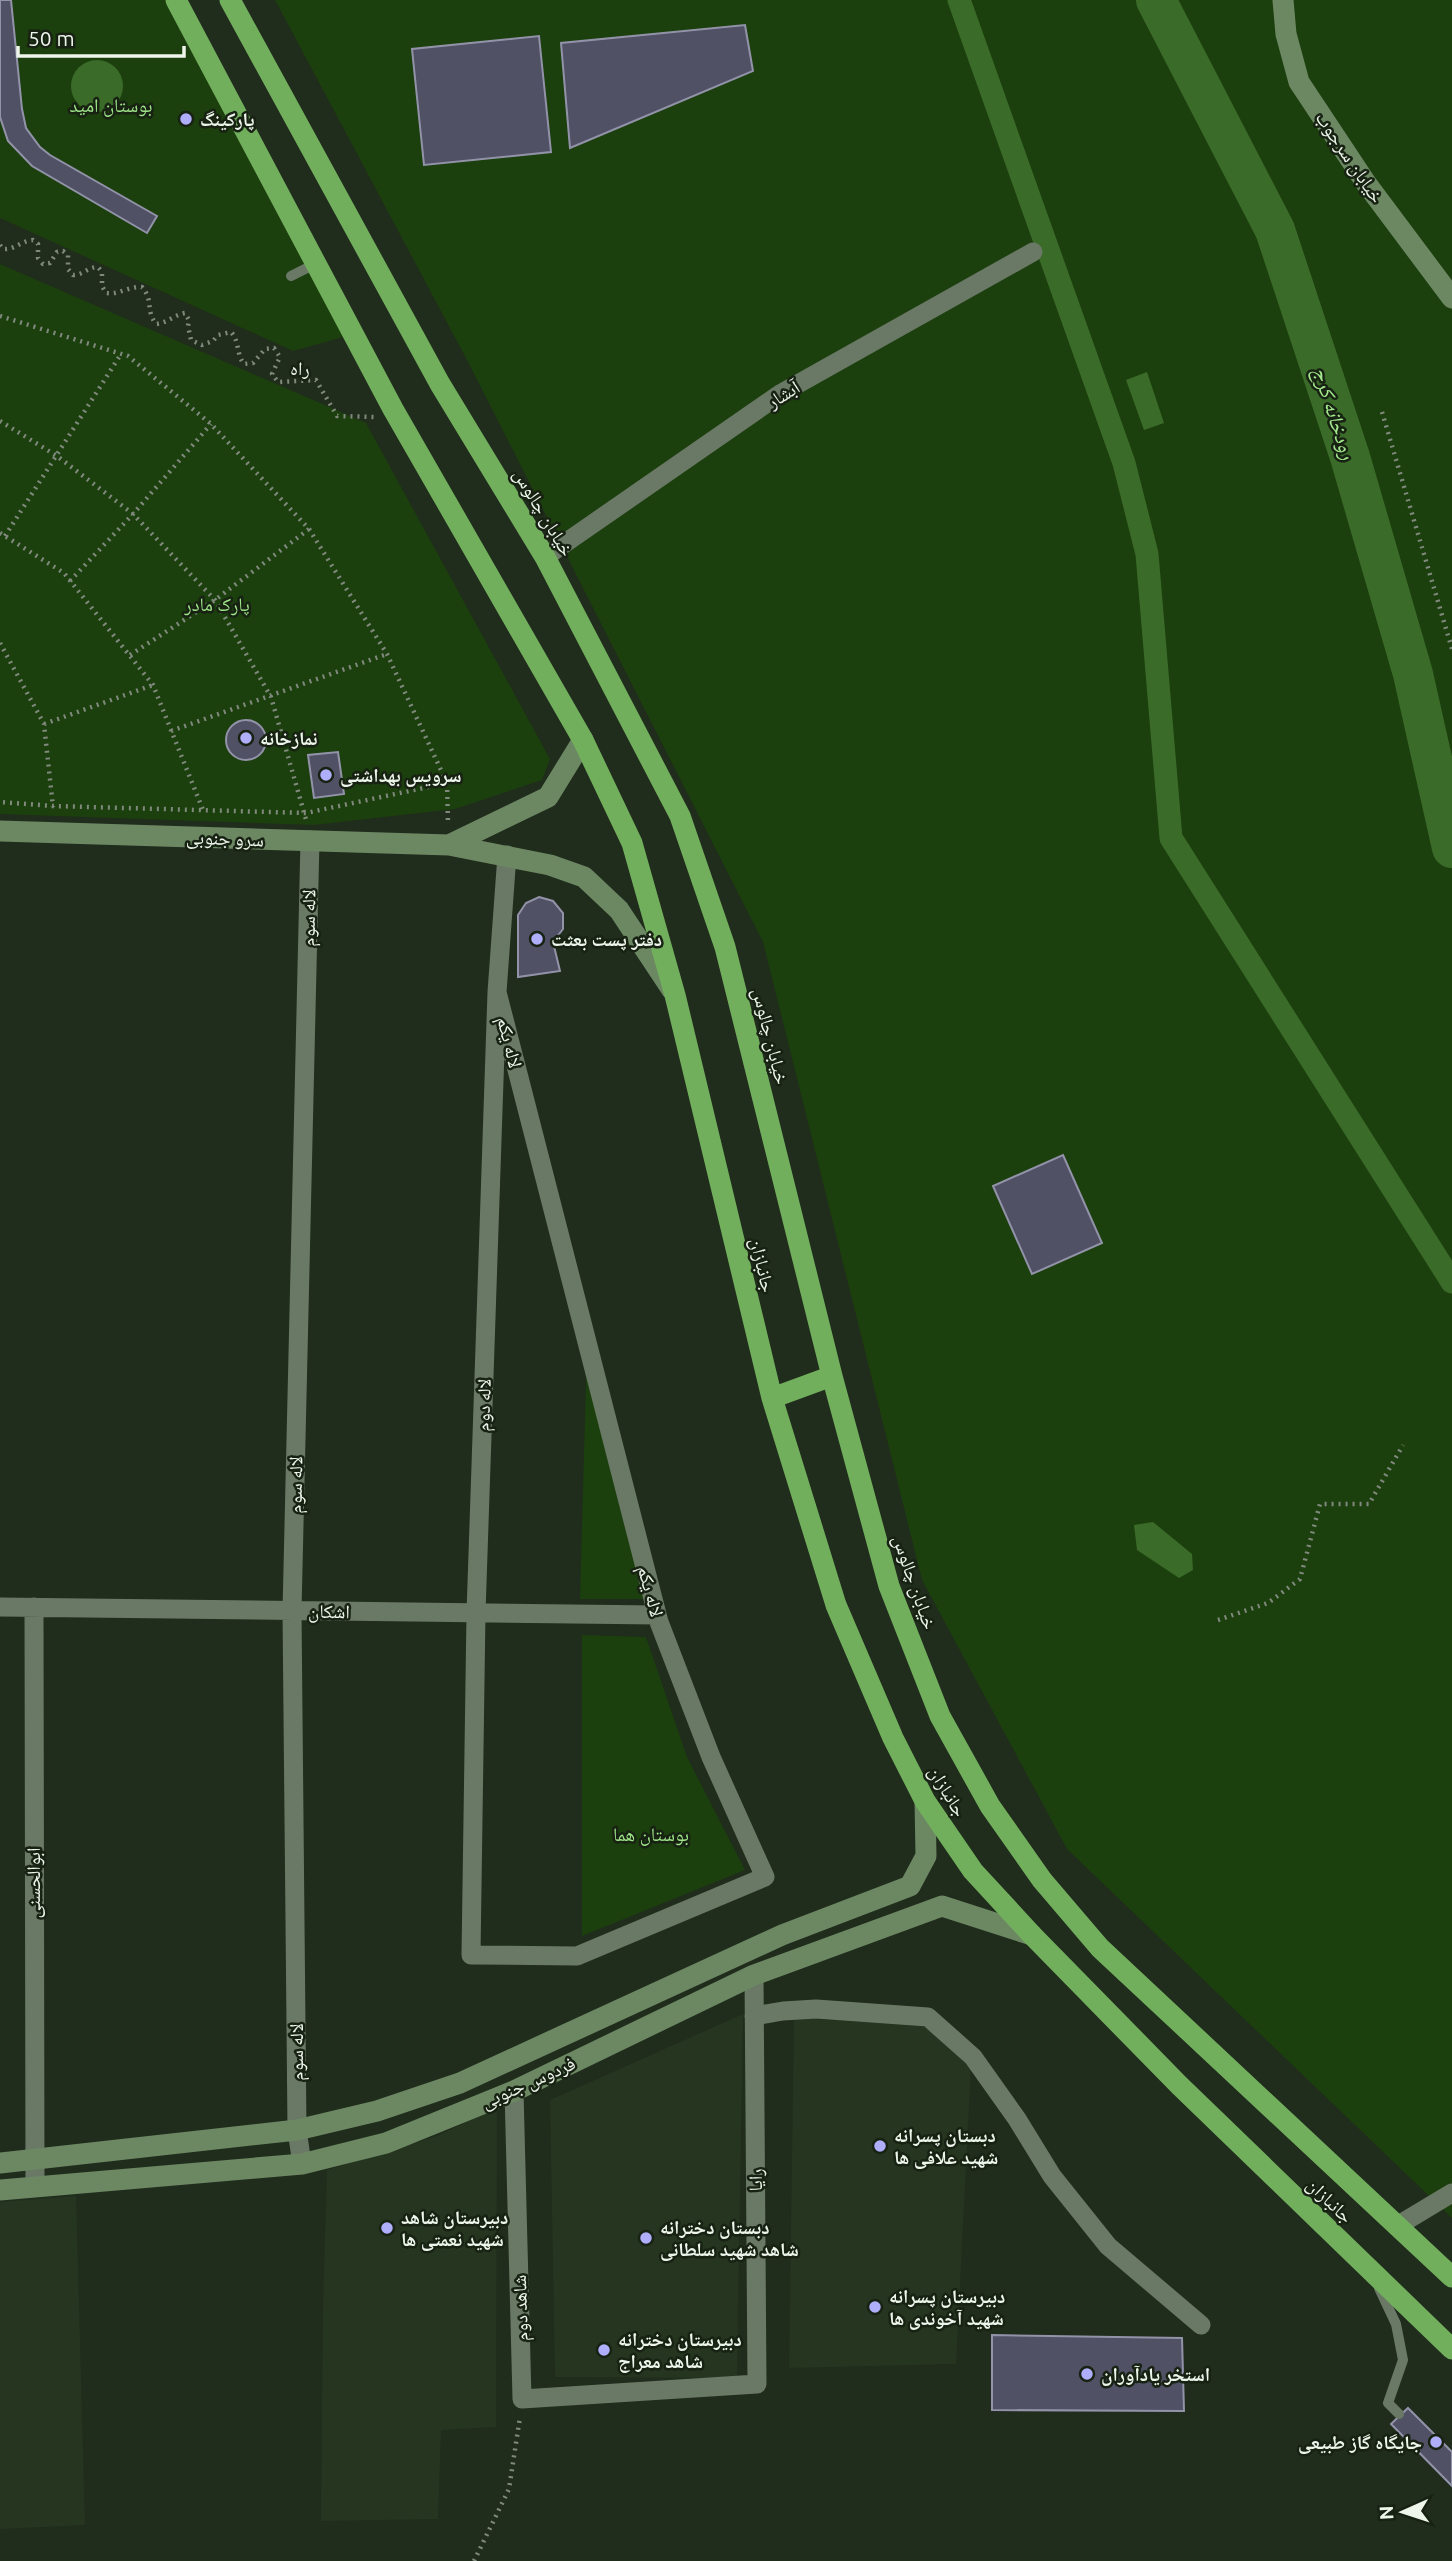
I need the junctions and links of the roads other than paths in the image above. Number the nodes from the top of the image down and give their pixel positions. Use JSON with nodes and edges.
{"nodes":[{"id":1,"x":176,"y":0,"type":"edge"},
{"id":2,"x":230,"y":0,"type":"edge"},
{"id":3,"x":1283,"y":0,"type":"edge"},
{"id":4,"x":1033,"y":252,"type":"dead end"},
{"id":5,"x":315,"y":264,"type":"junction"},
{"id":6,"x":291,"y":276,"type":"dead end"},
{"id":7,"x":1452,"y":298,"type":"edge"},
{"id":8,"x":545,"y":557,"type":"junction"},
{"id":9,"x":583,"y":740,"type":"junction"},
{"id":10,"x":0,"y":831,"type":"edge"},
{"id":11,"x":310,"y":841,"type":"junction"},
{"id":12,"x":449,"y":845,"type":"junction"},
{"id":13,"x":507,"y":855,"type":"junction"},
{"id":14,"x":497,"y":992,"type":"junction"},
{"id":15,"x":675,"y":995,"type":"junction"},
{"id":16,"x":832,"y":1376,"type":"junction"},
{"id":17,"x":772,"y":1398,"type":"junction"},
{"id":18,"x":0,"y":1607,"type":"edge"},
{"id":19,"x":34,"y":1607,"type":"junction"},
{"id":20,"x":292,"y":1611,"type":"junction"},
{"id":21,"x":475,"y":1613,"type":"junction"},
{"id":22,"x":657,"y":1615,"type":"junction"},
{"id":23,"x":925,"y":1801,"type":"junction"},
{"id":24,"x":1032,"y":1935,"type":"junction"},
{"id":25,"x":471,"y":1955,"type":"joint"},
{"id":26,"x":754,"y":1975,"type":"junction"},
{"id":27,"x":754,"y":2016,"type":"junction"},
{"id":28,"x":1233,"y":2074,"type":"joint"},
{"id":29,"x":514,"y":2091,"type":"junction"},
{"id":30,"x":297,"y":2130,"type":"junction"},
{"id":31,"x":33,"y":2158,"type":"junction"},
{"id":32,"x":0,"y":2163,"type":"edge"},
{"id":33,"x":302,"y":2164,"type":"junction"},
{"id":34,"x":35,"y":2186,"type":"junction"},
{"id":35,"x":0,"y":2190,"type":"edge"},
{"id":36,"x":1452,"y":2193,"type":"edge"},
{"id":37,"x":1397,"y":2226,"type":"junction"},
{"id":38,"x":1371,"y":2272,"type":"junction"},
{"id":39,"x":1452,"y":2277,"type":"edge"},
{"id":40,"x":1201,"y":2325,"type":"dead end"},
{"id":41,"x":1452,"y":2348,"type":"edge"},
{"id":42,"x":522,"y":2399,"type":"joint"},
{"id":43,"x":1399,"y":2414,"type":"dead end"}],
"edges":[{"from":1,"to":5,"type":"highway"},
{"from":2,"to":8,"type":"highway","name":"خیابان چالوس"},
{"from":3,"to":7,"type":"street","name":"خیابان سرجوب"},
{"from":4,"to":8,"type":"street","name":"آبشار"},
{"from":5,"to":6,"type":"lane"},
{"from":5,"to":9,"type":"highway"},
{"from":8,"to":16,"type":"highway","name":"خیابان چالوس"},
{"from":9,"to":12,"type":"street"},
{"from":9,"to":15,"type":"highway"},
{"from":10,"to":11,"type":"street","name":"سرو جنوبی"},
{"from":11,"to":12,"type":"street","name":"سرو جنوبی"},
{"from":11,"to":20,"type":"street","name":"لاله سوم"},
{"from":12,"to":13,"type":"street","name":"سرو جنوبی"},
{"from":13,"to":14,"type":"street","name":"لاله دوم"},
{"from":13,"to":15,"type":"street","name":"سرو جنوبی"},
{"from":14,"to":21,"type":"street","name":"لاله دوم"},
{"from":14,"to":22,"type":"street","name":"لاله یکم"},
{"from":15,"to":17,"type":"highway","name":"جانبازان"},
{"from":16,"to":17,"type":"highway"},
{"from":16,"to":28,"type":"highway","name":"خیابان چالوس"},
{"from":17,"to":23,"type":"highway","name":"جانبازان"},
{"from":18,"to":19,"type":"street","name":"اشکان"},
{"from":19,"to":20,"type":"street","name":"اشکان"},
{"from":19,"to":31,"type":"street","name":"ابوالحسنی"},
{"from":20,"to":21,"type":"street","name":"اشکان"},
{"from":20,"to":30,"type":"street","name":"لاله سوم"},
{"from":21,"to":22,"type":"street","name":"اشکان"},
{"from":21,"to":25,"type":"street","name":"لاله دوم"},
{"from":22,"to":25,"type":"street","name":"لاله یکم"},
{"from":23,"to":24,"type":"highway","name":"جانبازان"},
{"from":23,"to":30,"type":"street","name":"فردوس جنوبی"},
{"from":24,"to":26,"type":"street","name":"فردوس جنوبی"},
{"from":24,"to":38,"type":"highway","name":"جانبازان"},
{"from":26,"to":27,"type":"street","name":"رایا"},
{"from":26,"to":29,"type":"street","name":"فردوس جنوبی"},
{"from":27,"to":40,"type":"street"},
{"from":27,"to":42,"type":"street","name":"رایا"},
{"from":28,"to":37,"type":"highway","name":"جانبازان"},
{"from":29,"to":33,"type":"street","name":"فردوس جنوبی"},
{"from":29,"to":42,"type":"street","name":"شاهد دوم"},
{"from":30,"to":31,"type":"street","name":"فردوس جنوبی"},
{"from":30,"to":33,"type":"street","name":"لاله سوم"},
{"from":31,"to":32,"type":"street","name":"فردوس جنوبی"},
{"from":31,"to":34,"type":"street","name":"ابوالحسنی"},
{"from":33,"to":34,"type":"street","name":"فردوس جنوبی"},
{"from":34,"to":35,"type":"street","name":"فردوس جنوبی"},
{"from":36,"to":37,"type":"street"},
{"from":37,"to":39,"type":"highway","name":"جانبازان"},
{"from":38,"to":41,"type":"highway","name":"جانبازان"},
{"from":38,"to":43,"type":"lane"}]}
